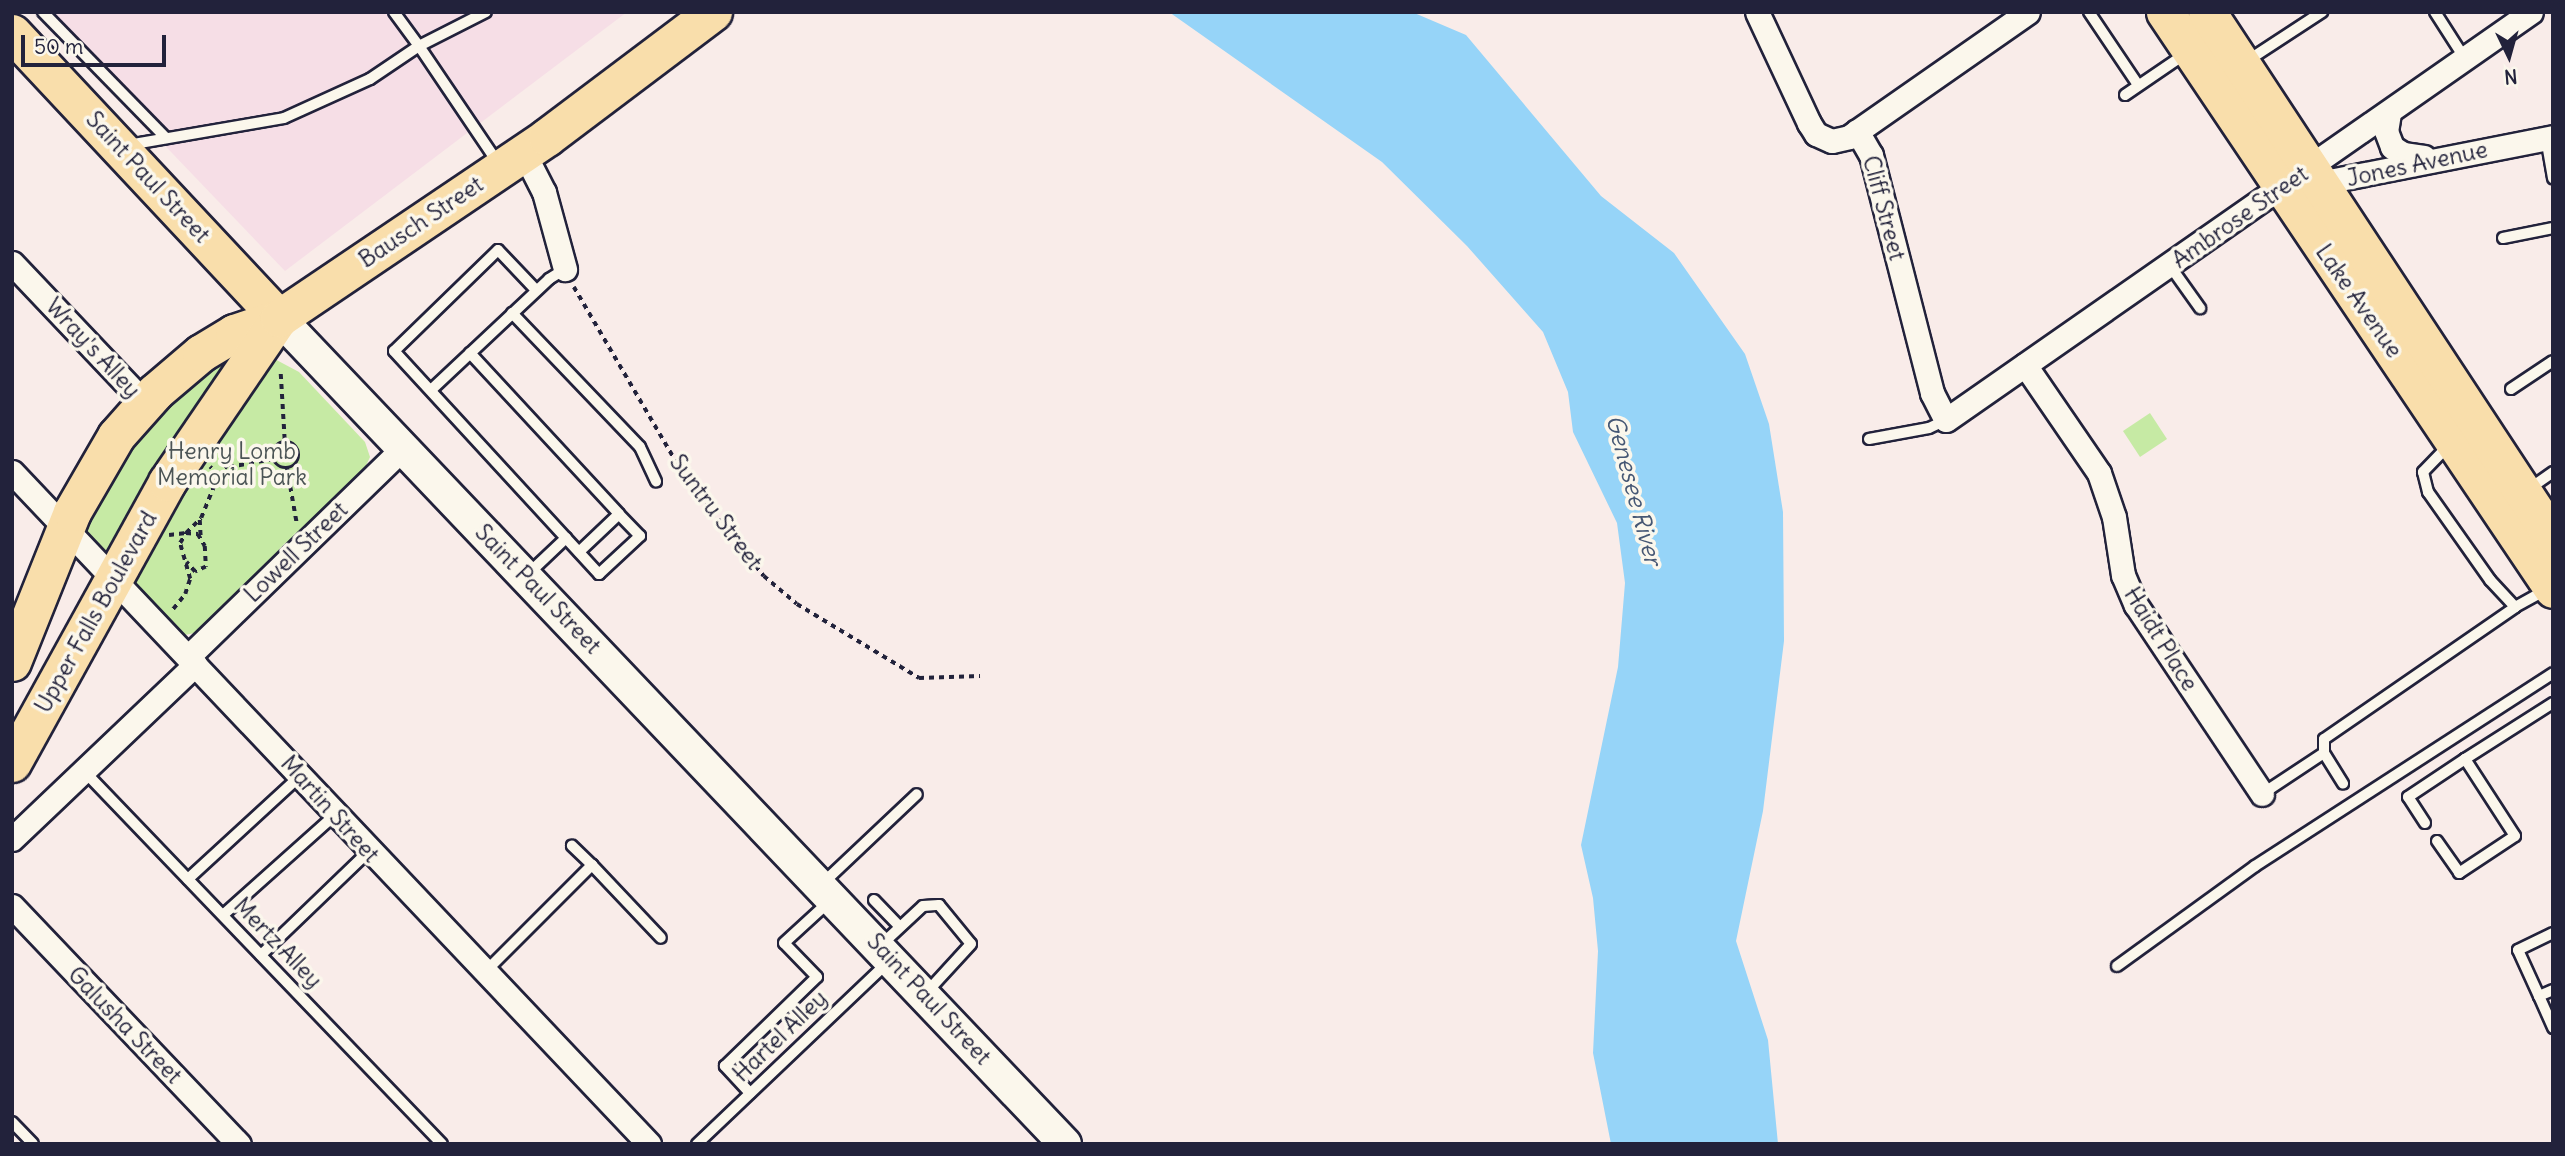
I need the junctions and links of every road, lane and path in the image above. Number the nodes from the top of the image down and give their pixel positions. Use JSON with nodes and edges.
{"nodes":[{"id":1,"x":43,"y":12,"type":"edge"},
{"id":2,"x":394,"y":12,"type":"edge"},
{"id":3,"x":486,"y":12,"type":"edge"},
{"id":4,"x":713,"y":12,"type":"edge"},
{"id":5,"x":1757,"y":12,"type":"edge"},
{"id":6,"x":2028,"y":12,"type":"edge"},
{"id":7,"x":2089,"y":12,"type":"edge"},
{"id":8,"x":2165,"y":12,"type":"edge"},
{"id":9,"x":2207,"y":12,"type":"edge"},
{"id":10,"x":2322,"y":12,"type":"edge"},
{"id":11,"x":2435,"y":12,"type":"edge"},
{"id":12,"x":2531,"y":12,"type":"edge"},
{"id":13,"x":12,"y":33,"type":"edge"},
{"id":14,"x":419,"y":46,"type":"junction"},
{"id":15,"x":2190,"y":51,"type":"junction"},
{"id":16,"x":2465,"y":59,"type":"junction"},
{"id":17,"x":2242,"y":65,"type":"junction"},
{"id":18,"x":2138,"y":85,"type":"junction"},
{"id":19,"x":2124,"y":94,"type":"dead end"},
{"id":20,"x":2389,"y":113,"type":"junction"},
{"id":21,"x":1857,"y":131,"type":"junction"},
{"id":22,"x":166,"y":138,"type":"junction"},
{"id":23,"x":2549,"y":138,"type":"edge"},
{"id":24,"x":119,"y":147,"type":"junction"},
{"id":25,"x":2445,"y":155,"type":"junction"},
{"id":26,"x":513,"y":160,"type":"junction"},
{"id":27,"x":2553,"y":177,"type":"edge"},
{"id":28,"x":2305,"y":180,"type":"junction"},
{"id":29,"x":2553,"y":228,"type":"edge"},
{"id":30,"x":2503,"y":238,"type":"dead end"},
{"id":31,"x":12,"y":263,"type":"edge"},
{"id":32,"x":2170,"y":265,"type":"junction"},
{"id":33,"x":565,"y":269,"type":"junction"},
{"id":34,"x":536,"y":290,"type":"junction"},
{"id":35,"x":2200,"y":308,"type":"dead end"},
{"id":36,"x":512,"y":313,"type":"junction"},
{"id":37,"x":279,"y":317,"type":"junction"},
{"id":38,"x":470,"y":353,"type":"junction"},
{"id":39,"x":2553,"y":361,"type":"edge"},
{"id":40,"x":2025,"y":365,"type":"junction"},
{"id":41,"x":281,"y":374,"type":"dead end"},
{"id":42,"x":2511,"y":388,"type":"dead end"},
{"id":43,"x":431,"y":390,"type":"junction"},
{"id":44,"x":145,"y":403,"type":"junction"},
{"id":45,"x":1946,"y":420,"type":"junction"},
{"id":46,"x":2466,"y":433,"type":"junction"},
{"id":47,"x":1869,"y":439,"type":"dead end"},
{"id":48,"x":285,"y":442,"type":"junction"},
{"id":49,"x":404,"y":447,"type":"junction"},
{"id":50,"x":212,"y":451,"type":"dead end"},
{"id":51,"x":210,"y":457,"type":"dead end"},
{"id":52,"x":274,"y":459,"type":"junction"},
{"id":53,"x":228,"y":461,"type":"junction"},
{"id":54,"x":235,"y":464,"type":"junction"},
{"id":55,"x":287,"y":467,"type":"junction"},
{"id":56,"x":227,"y":469,"type":"junction"},
{"id":57,"x":12,"y":472,"type":"edge"},
{"id":58,"x":2553,"y":472,"type":"edge"},
{"id":59,"x":219,"y":476,"type":"junction"},
{"id":60,"x":656,"y":482,"type":"dead end"},
{"id":61,"x":2511,"y":501,"type":"junction"},
{"id":62,"x":619,"y":514,"type":"junction"},
{"id":63,"x":201,"y":518,"type":"junction"},
{"id":64,"x":297,"y":524,"type":"dead end"},
{"id":65,"x":65,"y":528,"type":"junction"},
{"id":66,"x":164,"y":529,"type":"dead end"},
{"id":67,"x":186,"y":533,"type":"junction"},
{"id":68,"x":169,"y":535,"type":"junction"},
{"id":69,"x":566,"y":538,"type":"junction"},
{"id":70,"x":202,"y":539,"type":"junction"},
{"id":71,"x":180,"y":548,"type":"junction"},
{"id":72,"x":579,"y":552,"type":"junction"},
{"id":73,"x":186,"y":562,"type":"junction"},
{"id":74,"x":198,"y":572,"type":"junction"},
{"id":75,"x":2551,"y":572,"type":"edge"},
{"id":76,"x":525,"y":577,"type":"junction"},
{"id":77,"x":113,"y":579,"type":"junction"},
{"id":78,"x":189,"y":586,"type":"junction"},
{"id":79,"x":2515,"y":607,"type":"junction"},
{"id":80,"x":173,"y":609,"type":"dead end"},
{"id":81,"x":191,"y":661,"type":"junction"},
{"id":82,"x":12,"y":662,"type":"edge"},
{"id":83,"x":2553,"y":673,"type":"edge"},
{"id":84,"x":980,"y":676,"type":"dead end"},
{"id":85,"x":2553,"y":703,"type":"edge"},
{"id":86,"x":2324,"y":753,"type":"junction"},
{"id":87,"x":2465,"y":760,"type":"junction"},
{"id":88,"x":12,"y":763,"type":"edge"},
{"id":89,"x":84,"y":771,"type":"junction"},
{"id":90,"x":300,"y":776,"type":"junction"},
{"id":91,"x":2343,"y":784,"type":"dead end"},
{"id":92,"x":916,"y":794,"type":"dead end"},
{"id":93,"x":2262,"y":794,"type":"joint"},
{"id":94,"x":336,"y":814,"type":"junction"},
{"id":95,"x":2425,"y":823,"type":"dead end"},
{"id":96,"x":12,"y":839,"type":"edge"},
{"id":97,"x":2437,"y":841,"type":"dead end"},
{"id":98,"x":572,"y":846,"type":"dead end"},
{"id":99,"x":369,"y":852,"type":"junction"},
{"id":100,"x":592,"y":865,"type":"junction"},
{"id":101,"x":188,"y":879,"type":"junction"},
{"id":102,"x":827,"y":891,"type":"junction"},
{"id":103,"x":874,"y":900,"type":"dead end"},
{"id":104,"x":12,"y":906,"type":"edge"},
{"id":105,"x":223,"y":915,"type":"junction"},
{"id":106,"x":2553,"y":933,"type":"edge"},
{"id":107,"x":661,"y":939,"type":"dead end"},
{"id":108,"x":890,"y":944,"type":"junction"},
{"id":109,"x":261,"y":955,"type":"junction"},
{"id":110,"x":2117,"y":966,"type":"dead end"},
{"id":111,"x":484,"y":973,"type":"junction"},
{"id":112,"x":2553,"y":990,"type":"edge"},
{"id":113,"x":925,"y":994,"type":"junction"},
{"id":114,"x":2539,"y":996,"type":"junction"},
{"id":115,"x":2553,"y":1028,"type":"edge"},
{"id":116,"x":750,"y":1093,"type":"junction"},
{"id":117,"x":12,"y":1122,"type":"edge"},
{"id":118,"x":33,"y":1144,"type":"edge"},
{"id":119,"x":239,"y":1144,"type":"edge"},
{"id":120,"x":442,"y":1144,"type":"edge"},
{"id":121,"x":649,"y":1144,"type":"edge"},
{"id":122,"x":697,"y":1144,"type":"edge"},
{"id":123,"x":1065,"y":1144,"type":"edge"}],
"edges":[{"from":1,"to":22,"type":"lane"},
{"from":2,"to":14,"type":"lane"},
{"from":3,"to":14,"type":"lane"},
{"from":4,"to":26,"type":"main road","name":"Bausch Street"},
{"from":5,"to":21,"type":"street","name":"Cliff Street"},
{"from":6,"to":21,"type":"street"},
{"from":7,"to":18,"type":"lane"},
{"from":8,"to":15,"type":"main road","name":"Lake Avenue"},
{"from":9,"to":17,"type":"main road","name":"Lake Avenue"},
{"from":10,"to":17,"type":"lane"},
{"from":11,"to":16,"type":"lane"},
{"from":12,"to":16,"type":"street","name":"Ambrose Street"},
{"from":13,"to":24,"type":"main road","name":"Saint Paul Street"},
{"from":14,"to":22,"type":"lane"},
{"from":14,"to":26,"type":"lane"},
{"from":15,"to":18,"type":"lane"},
{"from":15,"to":28,"type":"main road","name":"Lake Avenue"},
{"from":16,"to":20,"type":"street","name":"Ambrose Street"},
{"from":17,"to":28,"type":"main road","name":"Lake Avenue"},
{"from":18,"to":19,"type":"lane"},
{"from":20,"to":25,"type":"street"},
{"from":20,"to":28,"type":"street","name":"Ambrose Street"},
{"from":21,"to":45,"type":"street","name":"Cliff Street"},
{"from":22,"to":24,"type":"lane"},
{"from":23,"to":25,"type":"street","name":"Jones Avenue"},
{"from":23,"to":27,"type":"lane"},
{"from":24,"to":37,"type":"main road","name":"Saint Paul Street"},
{"from":25,"to":28,"type":"street","name":"Jones Avenue"},
{"from":26,"to":33,"type":"street"},
{"from":26,"to":37,"type":"main road","name":"Bausch Street"},
{"from":28,"to":32,"type":"street","name":"Ambrose Street"},
{"from":28,"to":46,"type":"main road","name":"Lake Avenue"},
{"from":29,"to":30,"type":"lane"},
{"from":31,"to":44,"type":"street","name":"Wray's Alley"},
{"from":32,"to":35,"type":"lane"},
{"from":32,"to":40,"type":"street","name":"Ambrose Street"},
{"from":33,"to":34,"type":"lane"},
{"from":33,"to":84,"type":"path","name":"Suntru Street"},
{"from":34,"to":36,"type":"lane"},
{"from":34,"to":43,"type":"lane"},
{"from":36,"to":38,"type":"lane"},
{"from":36,"to":60,"type":"lane"},
{"from":37,"to":44,"type":"main road"},
{"from":37,"to":49,"type":"main road","name":"Saint Paul Street"},
{"from":37,"to":77,"type":"main road","name":"Upper Falls Boulevard"},
{"from":38,"to":43,"type":"lane"},
{"from":38,"to":62,"type":"lane"},
{"from":39,"to":42,"type":"lane"},
{"from":40,"to":45,"type":"street","name":"Ambrose Street"},
{"from":40,"to":93,"type":"street","name":"Haidt Place"},
{"from":41,"to":48,"type":"path"},
{"from":43,"to":69,"type":"lane"},
{"from":44,"to":65,"type":"main road"},
{"from":45,"to":47,"type":"lane"},
{"from":46,"to":61,"type":"main road","name":"Lake Avenue"},
{"from":46,"to":79,"type":"lane"},
{"from":48,"to":52,"type":"path"},
{"from":48,"to":55,"type":"path"},
{"from":49,"to":76,"type":"main road","name":"Saint Paul Street"},
{"from":49,"to":81,"type":"street","name":"Lowell Street"},
{"from":50,"to":53,"type":"path"},
{"from":51,"to":59,"type":"path"},
{"from":52,"to":54,"type":"path"},
{"from":52,"to":55,"type":"path"},
{"from":53,"to":54,"type":"path"},
{"from":53,"to":56,"type":"path"},
{"from":54,"to":56,"type":"path"},
{"from":55,"to":64,"type":"path"},
{"from":56,"to":59,"type":"path"},
{"from":57,"to":65,"type":"street","name":"Martin Street"},
{"from":58,"to":61,"type":"lane"},
{"from":59,"to":63,"type":"path"},
{"from":61,"to":75,"type":"main road","name":"Lake Avenue"},
{"from":62,"to":72,"type":"lane"},
{"from":62,"to":72,"type":"lane"},
{"from":63,"to":67,"type":"path"},
{"from":63,"to":70,"type":"path"},
{"from":65,"to":77,"type":"street","name":"Martin Street"},
{"from":65,"to":82,"type":"main road"},
{"from":66,"to":68,"type":"path"},
{"from":67,"to":68,"type":"path"},
{"from":67,"to":70,"type":"path"},
{"from":67,"to":71,"type":"path"},
{"from":68,"to":71,"type":"path"},
{"from":69,"to":72,"type":"lane"},
{"from":69,"to":76,"type":"lane"},
{"from":70,"to":74,"type":"path"},
{"from":71,"to":73,"type":"path"},
{"from":73,"to":74,"type":"path"},
{"from":73,"to":78,"type":"path"},
{"from":74,"to":78,"type":"path"},
{"from":75,"to":79,"type":"lane"},
{"from":76,"to":102,"type":"main road","name":"Saint Paul Street"},
{"from":77,"to":81,"type":"street","name":"Martin Street"},
{"from":77,"to":88,"type":"main road","name":"Upper Falls Boulevard"},
{"from":78,"to":80,"type":"path"},
{"from":79,"to":86,"type":"lane"},
{"from":81,"to":89,"type":"street","name":"Lowell Street"},
{"from":81,"to":90,"type":"street","name":"Martin Street"},
{"from":83,"to":110,"type":"lane"},
{"from":85,"to":87,"type":"lane"},
{"from":86,"to":91,"type":"lane"},
{"from":86,"to":93,"type":"lane"},
{"from":87,"to":95,"type":"lane"},
{"from":87,"to":97,"type":"lane"},
{"from":89,"to":96,"type":"street","name":"Lowell Street"},
{"from":89,"to":101,"type":"lane","name":"Mertz Alley"},
{"from":90,"to":94,"type":"street","name":"Martin Street"},
{"from":90,"to":101,"type":"lane"},
{"from":92,"to":102,"type":"lane"},
{"from":94,"to":99,"type":"street","name":"Martin Street"},
{"from":94,"to":105,"type":"lane"},
{"from":98,"to":100,"type":"lane"},
{"from":99,"to":109,"type":"lane"},
{"from":99,"to":111,"type":"street","name":"Martin Street"},
{"from":100,"to":107,"type":"lane"},
{"from":100,"to":111,"type":"lane"},
{"from":101,"to":105,"type":"lane","name":"Mertz Alley"},
{"from":102,"to":108,"type":"main road","name":"Saint Paul Street"},
{"from":102,"to":116,"type":"lane"},
{"from":103,"to":108,"type":"lane"},
{"from":104,"to":119,"type":"street","name":"Galusha Street"},
{"from":105,"to":109,"type":"lane","name":"Mertz Alley"},
{"from":106,"to":114,"type":"lane"},
{"from":108,"to":113,"type":"main road","name":"Saint Paul Street"},
{"from":108,"to":113,"type":"lane","name":"Hartel Alley"},
{"from":108,"to":116,"type":"lane","name":"Hartel Alley"},
{"from":109,"to":120,"type":"lane","name":"Mertz Alley"},
{"from":111,"to":121,"type":"street","name":"Martin Street"},
{"from":112,"to":114,"type":"lane"},
{"from":113,"to":123,"type":"main road","name":"Saint Paul Street"},
{"from":114,"to":115,"type":"lane"},
{"from":116,"to":122,"type":"lane","name":"Hartel Alley"},
{"from":117,"to":118,"type":"lane"}]}
